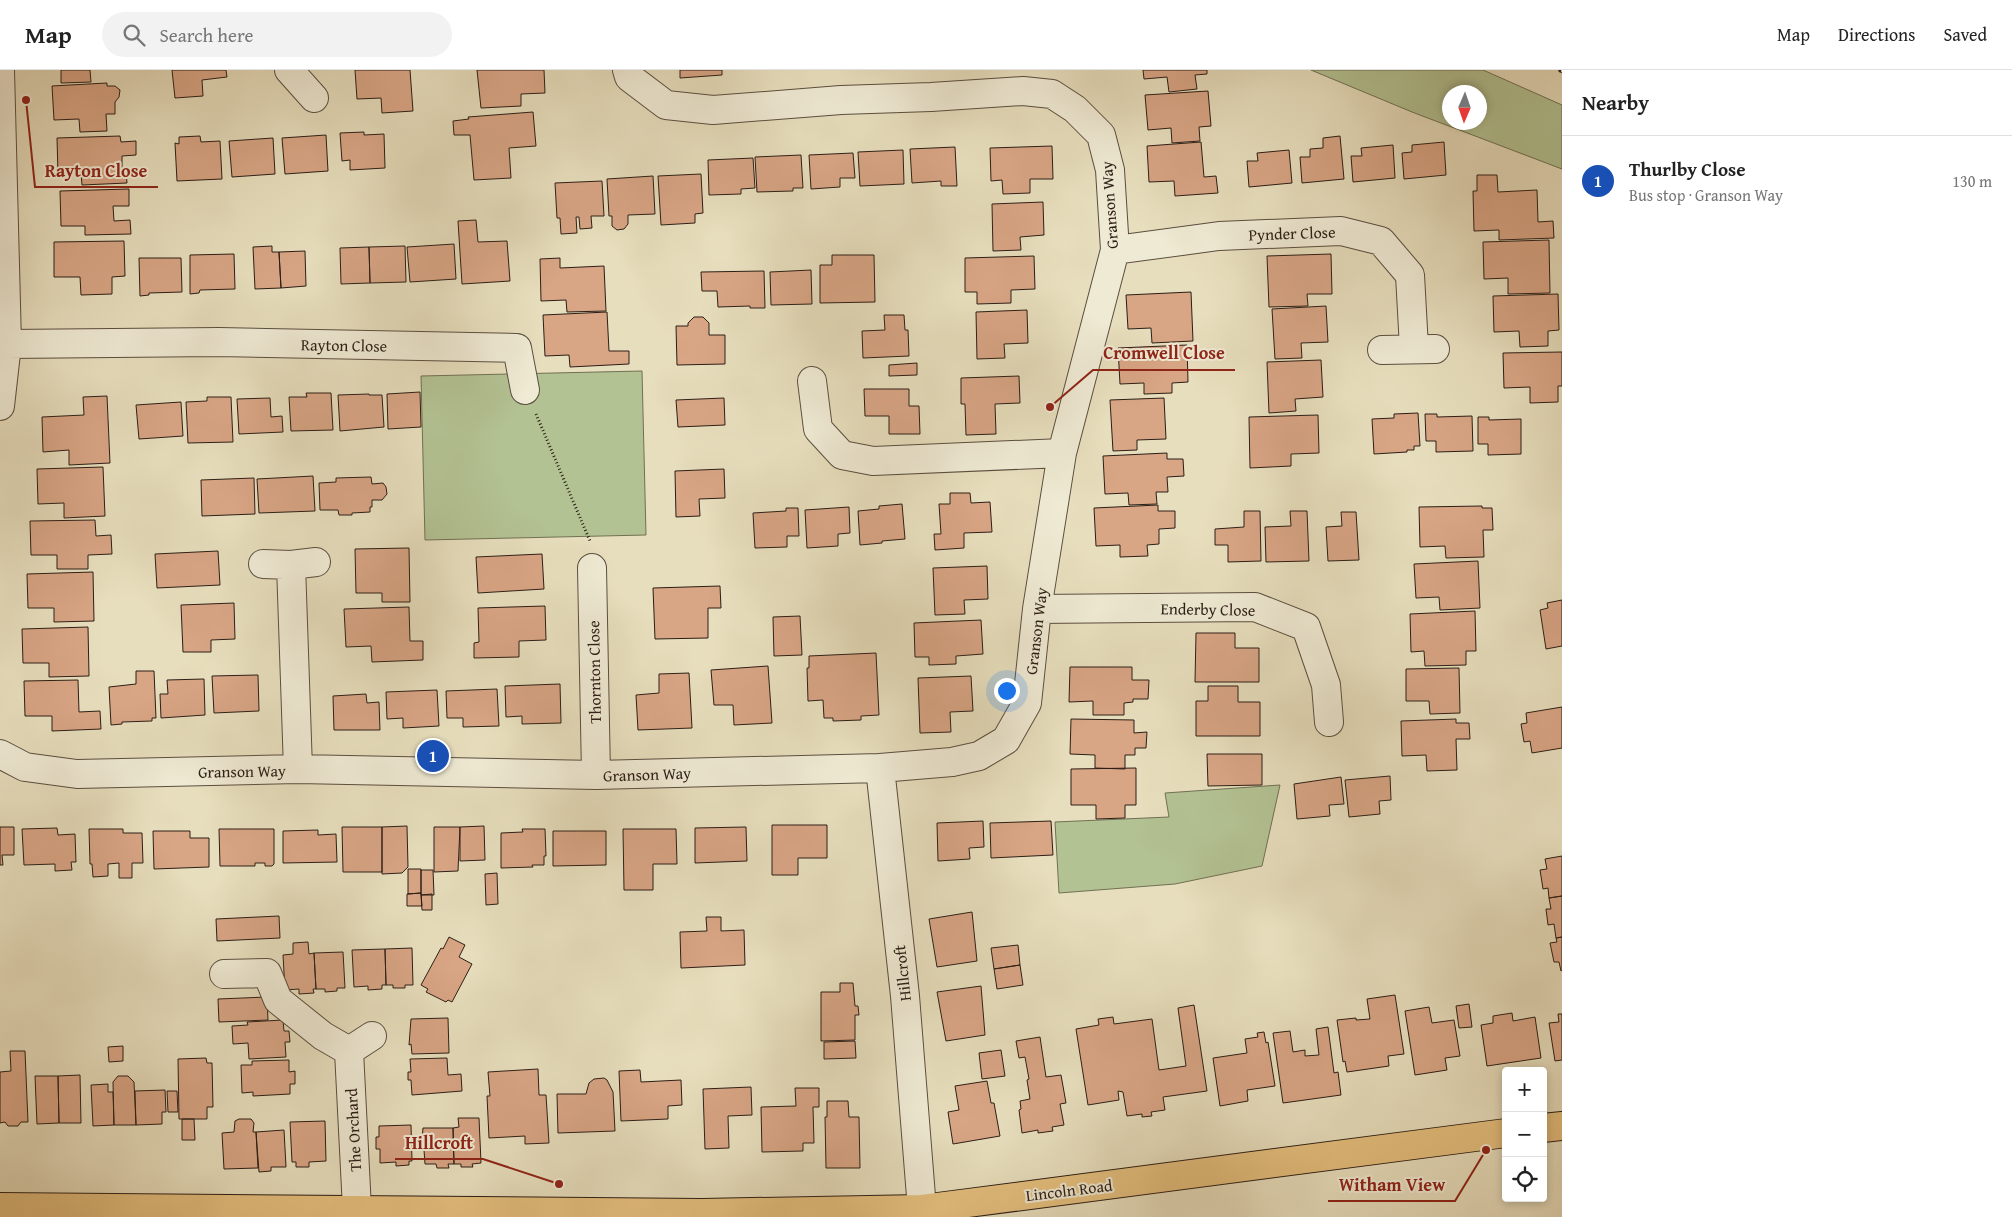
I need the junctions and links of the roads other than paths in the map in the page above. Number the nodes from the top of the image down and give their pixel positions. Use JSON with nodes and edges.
{"nodes":[{"id":1,"x":0,"y":70,"type":"edge"},
{"id":2,"x":288,"y":70,"type":"edge"},
{"id":3,"x":627,"y":70,"type":"edge"},
{"id":4,"x":314,"y":98,"type":"dead end"},
{"id":5,"x":1115,"y":250,"type":"junction"},
{"id":6,"x":7,"y":344,"type":"junction"},
{"id":7,"x":1382,"y":350,"type":"dead end"},
{"id":8,"x":812,"y":381,"type":"dead end"},
{"id":9,"x":526,"y":390,"type":"road end"},
{"id":10,"x":0,"y":406,"type":"edge"},
{"id":11,"x":1062,"y":453,"type":"junction"},
{"id":12,"x":263,"y":564,"type":"dead end"},
{"id":13,"x":592,"y":568,"type":"road end"},
{"id":14,"x":1037,"y":609,"type":"junction"},
{"id":15,"x":1329,"y":722,"type":"dead end"},
{"id":16,"x":0,"y":754,"type":"edge"},
{"id":17,"x":880,"y":768,"type":"junction"},
{"id":18,"x":298,"y":769,"type":"junction"},
{"id":19,"x":596,"y":775,"type":"junction"},
{"id":20,"x":224,"y":974,"type":"dead end"},
{"id":21,"x":372,"y":1036,"type":"dead end"},
{"id":22,"x":349,"y":1051,"type":"junction"},
{"id":23,"x":1562,"y":1126,"type":"edge"},
{"id":24,"x":1547,"y":1128,"type":"edge"},
{"id":25,"x":1502,"y":1134,"type":"edge"},
{"id":26,"x":0,"y":1207,"type":"edge"},
{"id":27,"x":357,"y":1209,"type":"junction"},
{"id":28,"x":922,"y":1209,"type":"junction"}],
"edges":[{"from":1,"to":6,"type":"street"},
{"from":2,"to":4,"type":"street"},
{"from":3,"to":5,"type":"street","name":"Granson Way"},
{"from":5,"to":7,"type":"street","name":"Pynder Close"},
{"from":5,"to":11,"type":"street","name":"Granson Way"},
{"from":6,"to":9,"type":"street","name":"Rayton Close"},
{"from":6,"to":10,"type":"street"},
{"from":8,"to":11,"type":"street"},
{"from":11,"to":14,"type":"street","name":"Granson Way"},
{"from":12,"to":18,"type":"street"},
{"from":13,"to":19,"type":"street","name":"Thornton Close"},
{"from":14,"to":15,"type":"street","name":"Enderby Close"},
{"from":14,"to":17,"type":"street","name":"Granson Way"},
{"from":16,"to":18,"type":"street","name":"Granson Way"},
{"from":17,"to":19,"type":"street","name":"Granson Way"},
{"from":17,"to":28,"type":"street","name":"Hillcroft"},
{"from":18,"to":19,"type":"street","name":"Granson Way"},
{"from":20,"to":22,"type":"street"},
{"from":21,"to":22,"type":"street"},
{"from":22,"to":27,"type":"street","name":"The Orchard"},
{"from":23,"to":24,"type":"main road"},
{"from":25,"to":28,"type":"main road","name":"Lincoln Road"},
{"from":26,"to":27,"type":"main road","name":"Lincoln Road"},
{"from":27,"to":28,"type":"main road","name":"Lincoln Road"}]}
